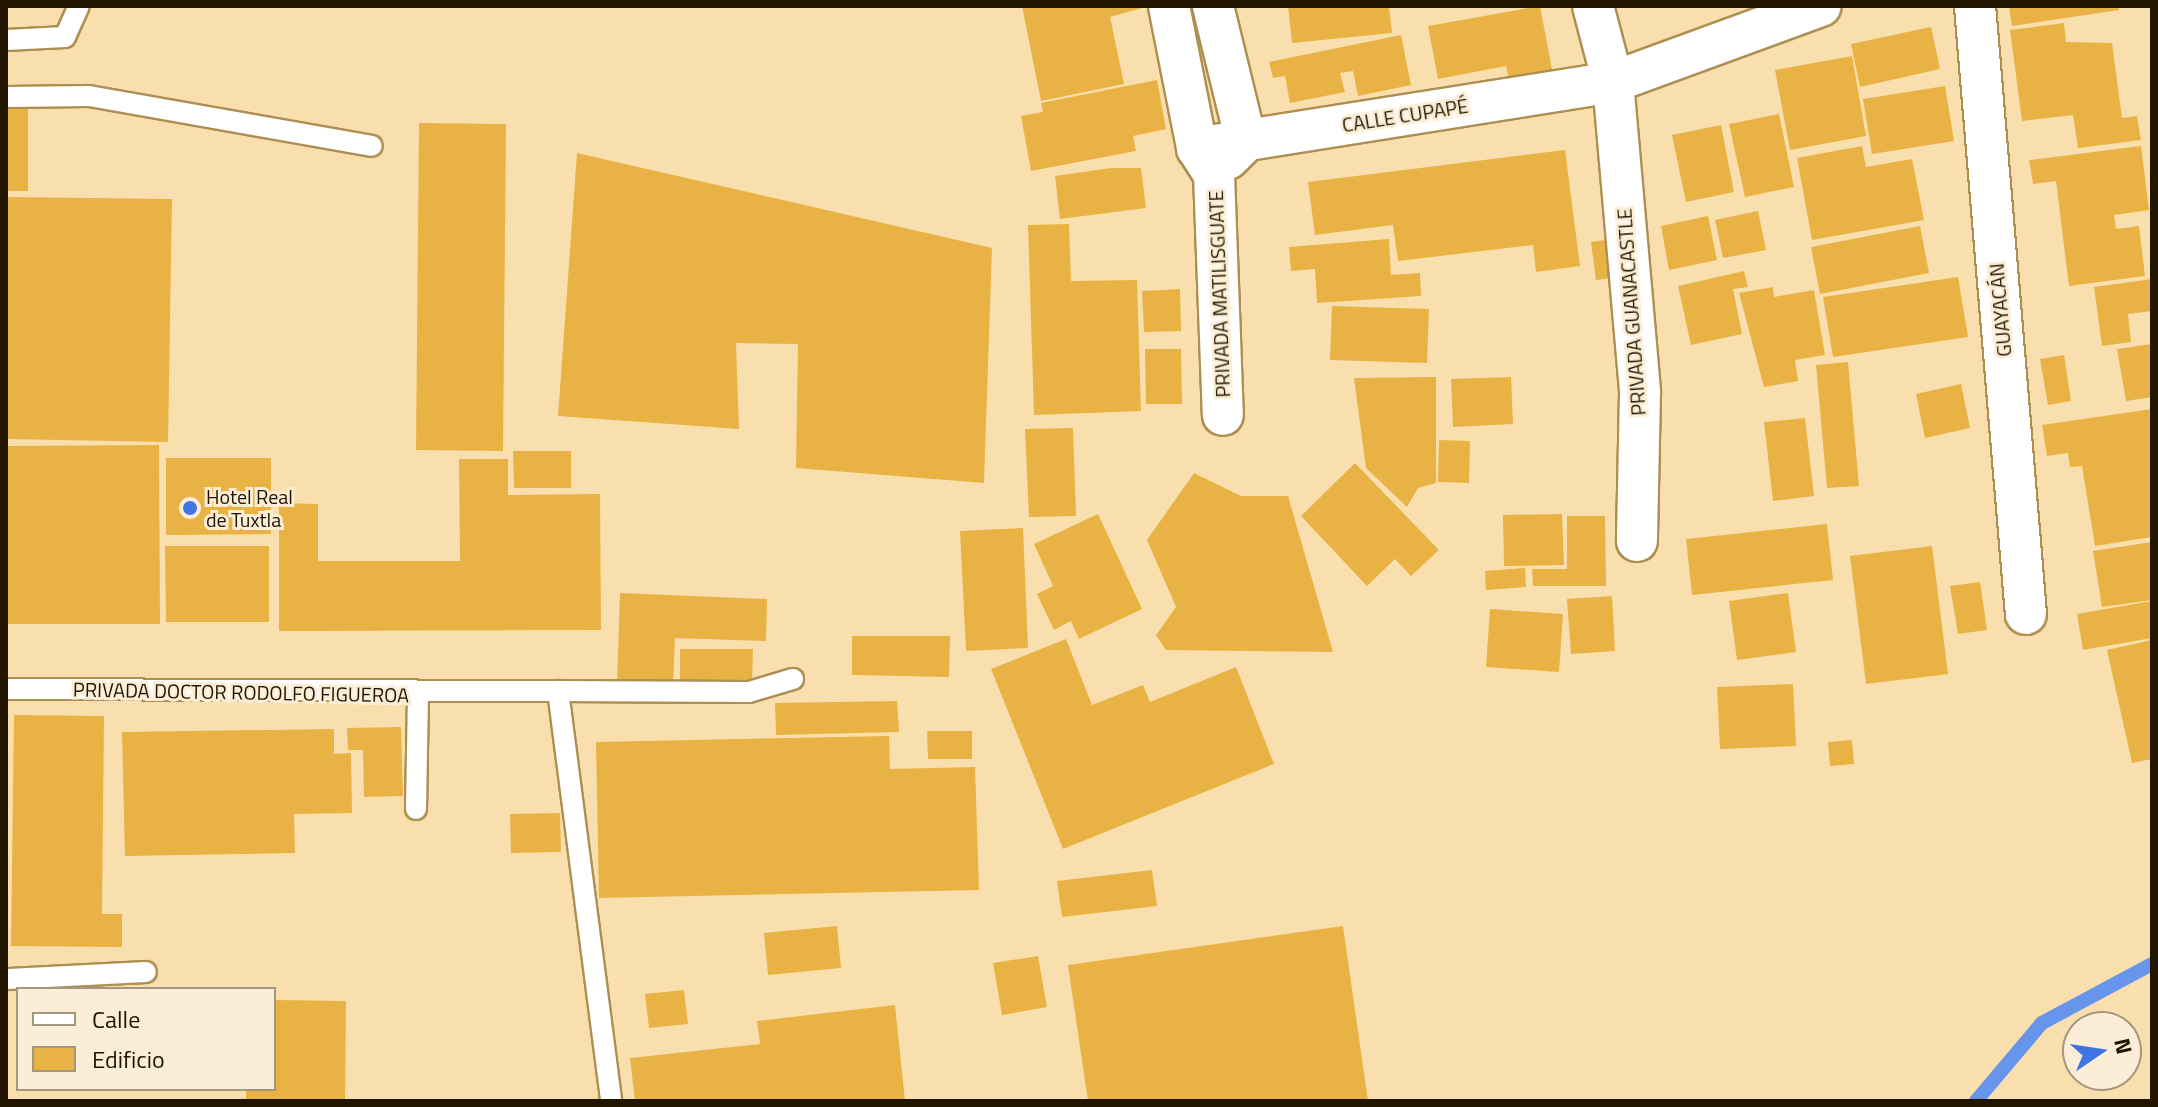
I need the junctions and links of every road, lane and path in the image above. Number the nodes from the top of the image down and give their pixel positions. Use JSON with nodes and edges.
{"nodes":[{"id":1,"x":79,"y":6,"type":"edge"},
{"id":2,"x":1169,"y":6,"type":"edge"},
{"id":3,"x":1213,"y":6,"type":"edge"},
{"id":4,"x":1593,"y":6,"type":"edge"},
{"id":5,"x":1821,"y":6,"type":"edge"},
{"id":6,"x":1975,"y":6,"type":"edge"},
{"id":7,"x":6,"y":40,"type":"edge"},
{"id":8,"x":1613,"y":82,"type":"junction"},
{"id":9,"x":6,"y":97,"type":"edge"},
{"id":10,"x":1246,"y":141,"type":"junction"},
{"id":11,"x":372,"y":146,"type":"dead end"},
{"id":12,"x":1206,"y":161,"type":"junction"},
{"id":13,"x":1223,"y":415,"type":"dead end"},
{"id":14,"x":1637,"y":541,"type":"dead end"},
{"id":15,"x":2026,"y":614,"type":"dead end"},
{"id":16,"x":793,"y":679,"type":"dead end"},
{"id":17,"x":6,"y":689,"type":"edge"},
{"id":18,"x":558,"y":691,"type":"junction"},
{"id":19,"x":418,"y":695,"type":"junction"},
{"id":20,"x":416,"y":809,"type":"dead end"},
{"id":21,"x":146,"y":972,"type":"dead end"},
{"id":22,"x":6,"y":979,"type":"edge"},
{"id":23,"x":611,"y":1101,"type":"edge"}],
"edges":[{"from":1,"to":7,"type":"lane"},
{"from":2,"to":12,"type":"street","name":"PRIVADA MATILISGUATE"},
{"from":3,"to":10,"type":"street"},
{"from":4,"to":8,"type":"street","name":"PRIVADA GUANACASTLE"},
{"from":5,"to":8,"type":"street","name":"CALLE CUPAPÉ"},
{"from":6,"to":15,"type":"street","name":"GUAYACÁN"},
{"from":8,"to":10,"type":"street","name":"CALLE CUPAPÉ"},
{"from":8,"to":14,"type":"street","name":"PRIVADA GUANACASTLE"},
{"from":9,"to":11,"type":"lane"},
{"from":10,"to":12,"type":"street","name":"CALLE CUPAPÉ"},
{"from":12,"to":13,"type":"street","name":"PRIVADA MATILISGUATE"},
{"from":16,"to":18,"type":"lane","name":"PRIVADA DOCTOR RODOLFO FIGUEROA"},
{"from":17,"to":19,"type":"lane","name":"PRIVADA DOCTOR RODOLFO FIGUEROA"},
{"from":18,"to":19,"type":"lane","name":"PRIVADA DOCTOR RODOLFO FIGUEROA"},
{"from":18,"to":23,"type":"lane"},
{"from":19,"to":20,"type":"lane"},
{"from":21,"to":22,"type":"lane"}]}
